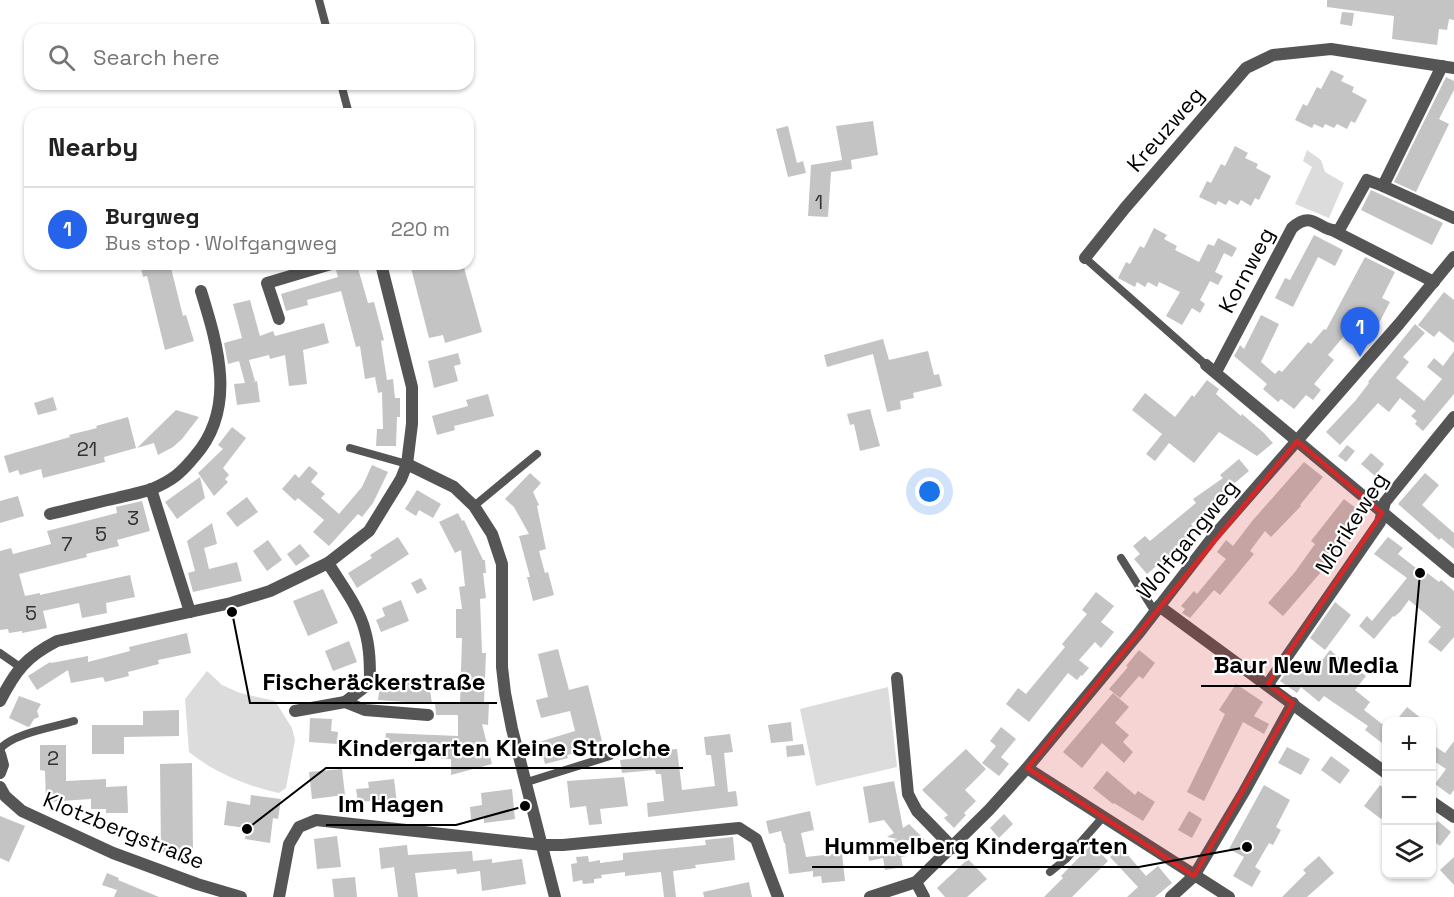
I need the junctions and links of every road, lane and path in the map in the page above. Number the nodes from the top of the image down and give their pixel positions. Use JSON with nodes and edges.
{"nodes":[{"id":1,"x":319,"y":0,"type":"edge"},
{"id":2,"x":325,"y":24,"type":"edge"},
{"id":3,"x":1448,"y":67,"type":"edge"},
{"id":4,"x":343,"y":90,"type":"edge"},
{"id":5,"x":347,"y":108,"type":"edge"},
{"id":6,"x":1383,"y":186,"type":"junction"},
{"id":7,"x":1454,"y":218,"type":"edge"},
{"id":8,"x":1334,"y":231,"type":"junction"},
{"id":9,"x":1454,"y":257,"type":"edge"},
{"id":10,"x":1085,"y":258,"type":"joint"},
{"id":11,"x":310,"y":270,"type":"edge"},
{"id":12,"x":383,"y":270,"type":"edge"},
{"id":13,"x":1434,"y":282,"type":"junction"},
{"id":14,"x":201,"y":291,"type":"dead end"},
{"id":15,"x":279,"y":319,"type":"dead end"},
{"id":16,"x":1211,"y":369,"type":"junction"},
{"id":17,"x":1454,"y":417,"type":"edge"},
{"id":18,"x":1297,"y":441,"type":"junction"},
{"id":19,"x":350,"y":448,"type":"dead end"},
{"id":20,"x":537,"y":454,"type":"dead end"},
{"id":21,"x":407,"y":464,"type":"junction"},
{"id":22,"x":151,"y":489,"type":"junction"},
{"id":23,"x":474,"y":506,"type":"junction"},
{"id":24,"x":1382,"y":513,"type":"junction"},
{"id":25,"x":50,"y":514,"type":"dead end"},
{"id":26,"x":1121,"y":558,"type":"dead end"},
{"id":27,"x":328,"y":563,"type":"junction"},
{"id":28,"x":1454,"y":572,"type":"edge"},
{"id":29,"x":1157,"y":609,"type":"junction"},
{"id":30,"x":190,"y":612,"type":"junction"},
{"id":31,"x":0,"y":653,"type":"edge"},
{"id":32,"x":20,"y":667,"type":"junction"},
{"id":33,"x":897,"y":678,"type":"dead end"},
{"id":34,"x":1268,"y":684,"type":"junction"},
{"id":35,"x":0,"y":701,"type":"edge"},
{"id":36,"x":345,"y":702,"type":"junction"},
{"id":37,"x":1293,"y":703,"type":"junction"},
{"id":38,"x":295,"y":711,"type":"dead end"},
{"id":39,"x":429,"y":715,"type":"dead end"},
{"id":40,"x":74,"y":721,"type":"dead end"},
{"id":41,"x":0,"y":749,"type":"edge"},
{"id":42,"x":0,"y":754,"type":"edge"},
{"id":43,"x":610,"y":756,"type":"dead end"},
{"id":44,"x":1027,"y":768,"type":"junction"},
{"id":45,"x":1383,"y":771,"type":"edge"},
{"id":46,"x":0,"y":773,"type":"edge"},
{"id":47,"x":527,"y":782,"type":"junction"},
{"id":48,"x":0,"y":787,"type":"edge"},
{"id":49,"x":1436,"y":805,"type":"edge"},
{"id":50,"x":1103,"y":817,"type":"junction"},
{"id":51,"x":1454,"y":817,"type":"edge"},
{"id":52,"x":542,"y":845,"type":"junction"},
{"id":53,"x":953,"y":848,"type":"junction"},
{"id":54,"x":1050,"y":872,"type":"dead end"},
{"id":55,"x":1194,"y":876,"type":"junction"},
{"id":56,"x":916,"y":882,"type":"junction"},
{"id":57,"x":242,"y":897,"type":"edge"},
{"id":58,"x":279,"y":897,"type":"edge"},
{"id":59,"x":555,"y":897,"type":"edge"},
{"id":60,"x":778,"y":897,"type":"edge"},
{"id":61,"x":870,"y":897,"type":"edge"},
{"id":62,"x":924,"y":897,"type":"edge"},
{"id":63,"x":1172,"y":897,"type":"edge"},
{"id":64,"x":1228,"y":897,"type":"edge"}],
"edges":[{"from":1,"to":2,"type":"lane"},
{"from":3,"to":6,"type":"street"},
{"from":3,"to":10,"type":"street","name":"Kreuzweg"},
{"from":4,"to":5,"type":"lane"},
{"from":6,"to":7,"type":"street"},
{"from":6,"to":8,"type":"street"},
{"from":8,"to":13,"type":"street","name":"Kornweg"},
{"from":8,"to":16,"type":"street","name":"Kornweg"},
{"from":9,"to":13,"type":"street","name":"Wolfgangweg"},
{"from":10,"to":16,"type":"lane","name":"Kreuzweg"},
{"from":11,"to":15,"type":"street"},
{"from":12,"to":21,"type":"street"},
{"from":13,"to":18,"type":"street","name":"Wolfgangweg"},
{"from":14,"to":22,"type":"street"},
{"from":16,"to":18,"type":"street"},
{"from":17,"to":24,"type":"street","name":"Mörikeweg"},
{"from":18,"to":24,"type":"street"},
{"from":18,"to":29,"type":"street","name":"Wolfgangweg"},
{"from":19,"to":21,"type":"lane"},
{"from":20,"to":23,"type":"lane"},
{"from":21,"to":23,"type":"street"},
{"from":21,"to":27,"type":"street"},
{"from":22,"to":25,"type":"street"},
{"from":22,"to":30,"type":"street"},
{"from":23,"to":47,"type":"street"},
{"from":24,"to":28,"type":"street"},
{"from":24,"to":34,"type":"street","name":"Mörikeweg"},
{"from":26,"to":29,"type":"lane"},
{"from":27,"to":30,"type":"street"},
{"from":27,"to":36,"type":"street"},
{"from":29,"to":34,"type":"street"},
{"from":29,"to":44,"type":"street","name":"Wolfgangweg"},
{"from":30,"to":32,"type":"street"},
{"from":31,"to":32,"type":"lane"},
{"from":32,"to":35,"type":"street"},
{"from":33,"to":53,"type":"street"},
{"from":34,"to":37,"type":"street"},
{"from":36,"to":38,"type":"street"},
{"from":36,"to":39,"type":"street"},
{"from":37,"to":45,"type":"street"},
{"from":37,"to":55,"type":"street"},
{"from":40,"to":41,"type":"lane"},
{"from":42,"to":46,"type":"street"},
{"from":43,"to":47,"type":"lane"},
{"from":44,"to":50,"type":"street"},
{"from":44,"to":53,"type":"street","name":"Wolfgangweg"},
{"from":47,"to":52,"type":"street"},
{"from":48,"to":57,"type":"street","name":"Klotzbergstraße"},
{"from":49,"to":51,"type":"street"},
{"from":50,"to":54,"type":"lane"},
{"from":50,"to":55,"type":"street"},
{"from":52,"to":58,"type":"street"},
{"from":52,"to":59,"type":"street"},
{"from":52,"to":60,"type":"street"},
{"from":53,"to":56,"type":"street","name":"Wolfgangweg"},
{"from":55,"to":63,"type":"street"},
{"from":55,"to":64,"type":"street"},
{"from":56,"to":61,"type":"street","name":"Wolfgangweg"},
{"from":56,"to":62,"type":"street"}]}
